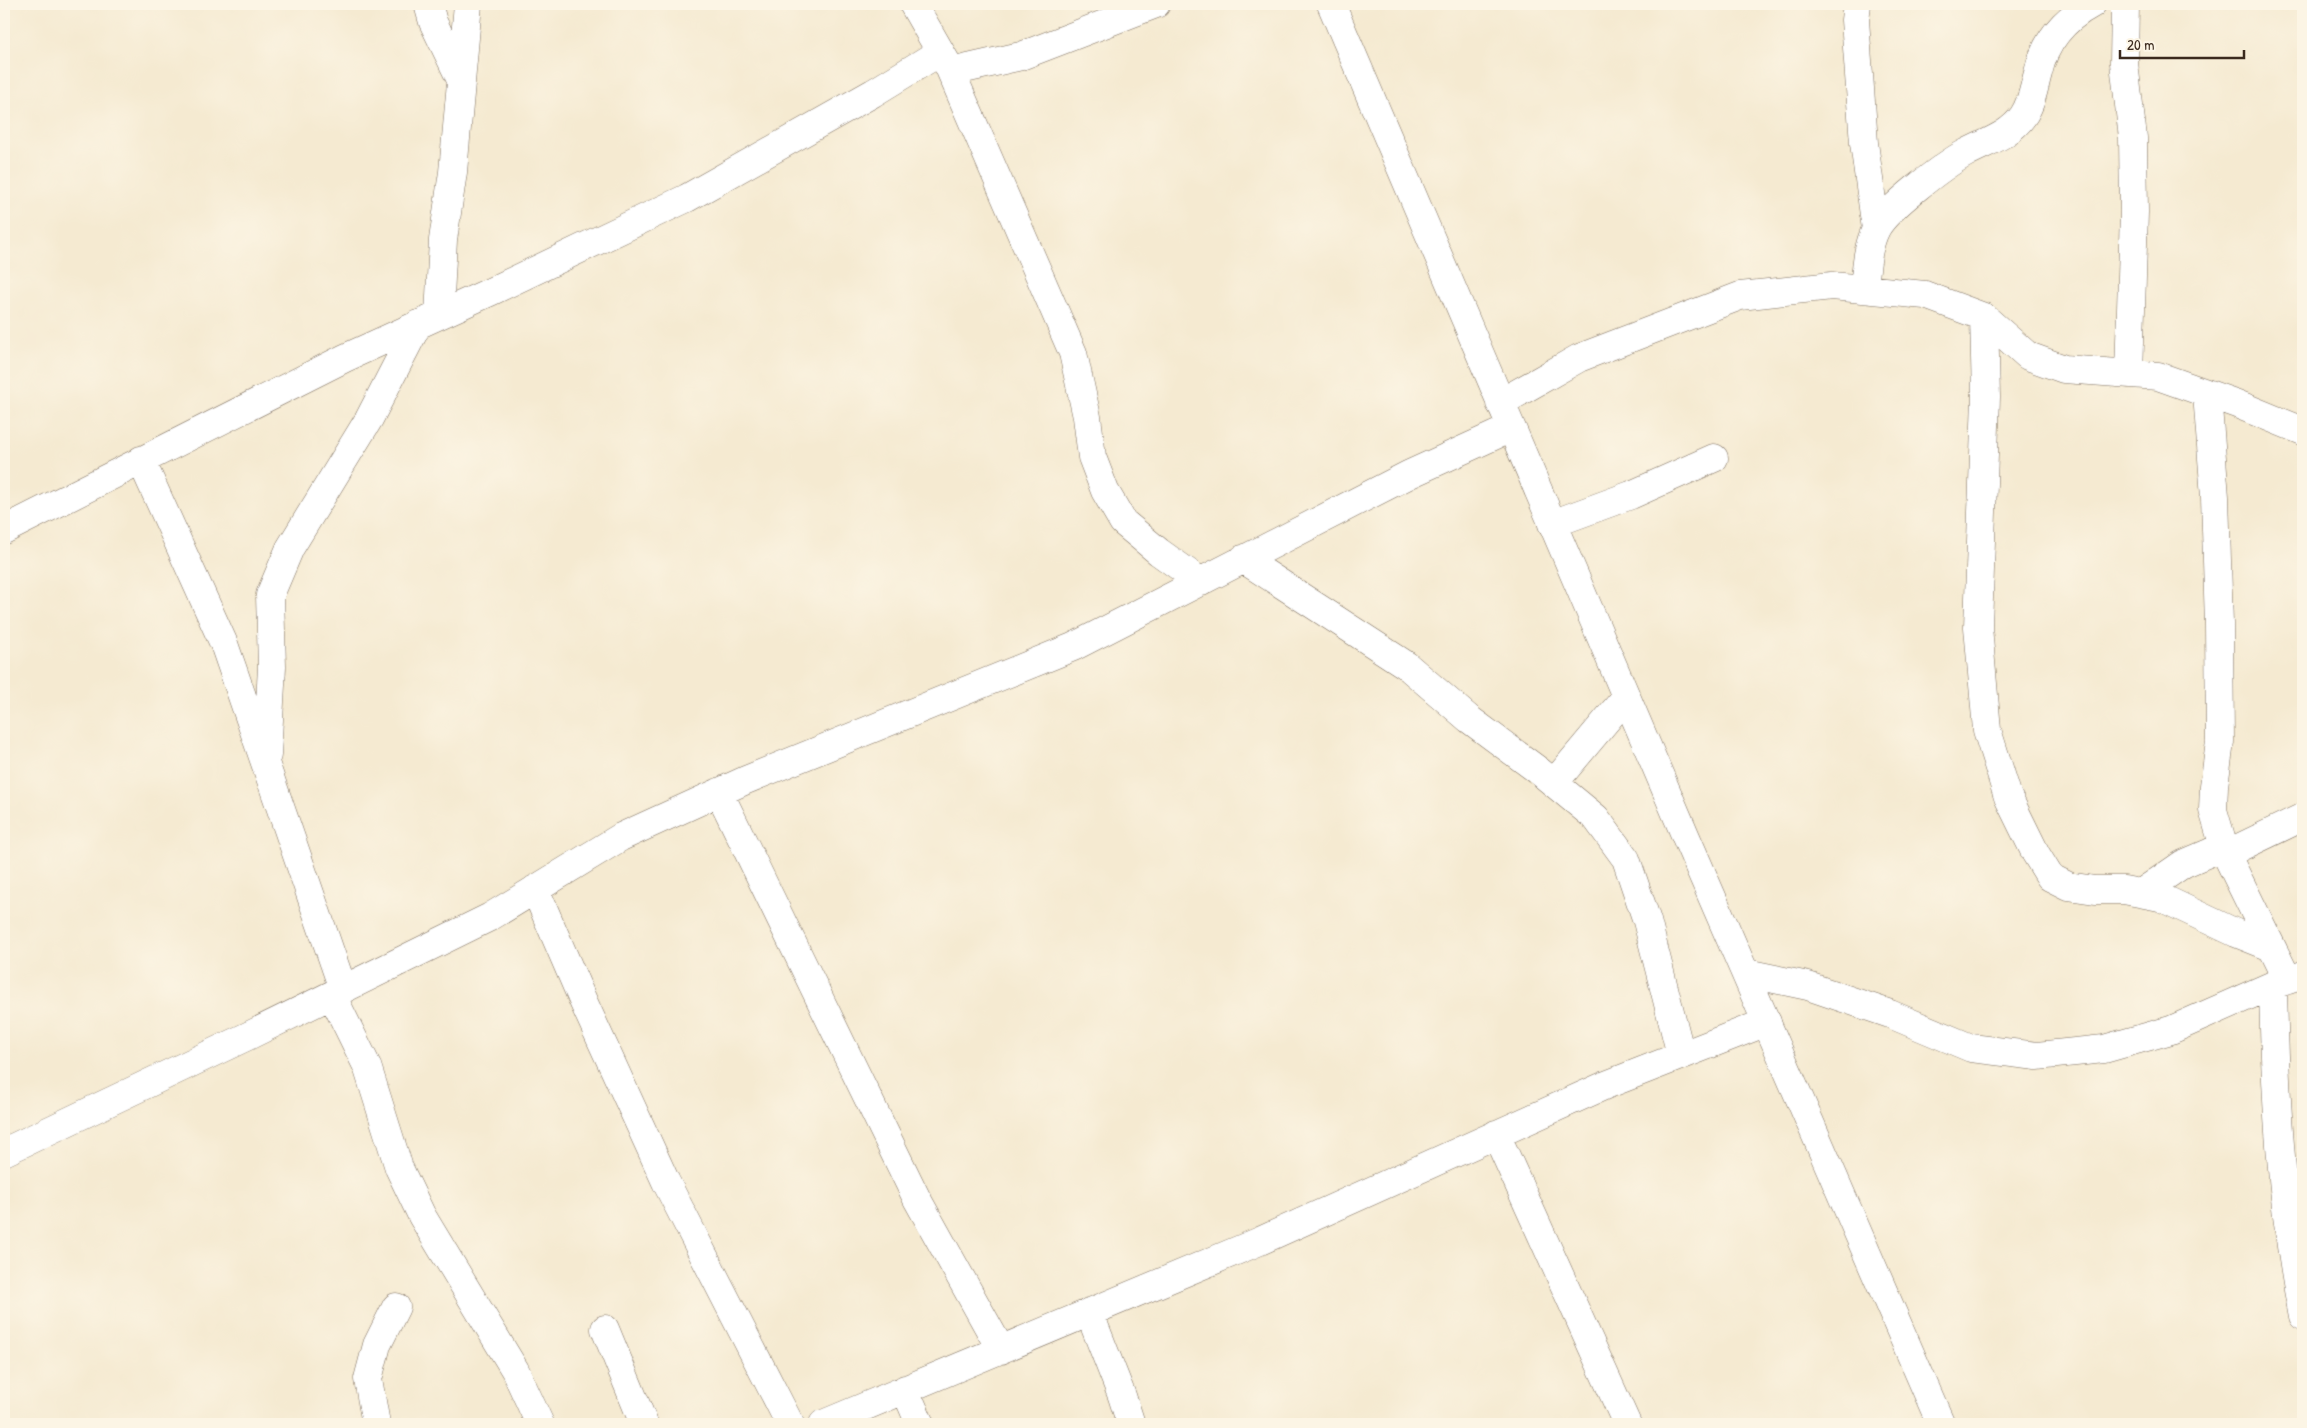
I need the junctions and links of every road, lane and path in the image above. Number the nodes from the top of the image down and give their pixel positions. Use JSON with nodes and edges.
{"nodes":[{"id":1,"x":428,"y":4,"type":"edge"},
{"id":2,"x":468,"y":4,"type":"edge"},
{"id":3,"x":913,"y":4,"type":"edge"},
{"id":4,"x":1156,"y":4,"type":"edge"},
{"id":5,"x":1331,"y":4,"type":"edge"},
{"id":6,"x":1857,"y":4,"type":"edge"},
{"id":7,"x":2092,"y":4,"type":"edge"},
{"id":8,"x":2125,"y":4,"type":"edge"},
{"id":9,"x":946,"y":62,"type":"junction"},
{"id":10,"x":461,"y":79,"type":"junction"},
{"id":11,"x":1876,"y":229,"type":"junction"},
{"id":12,"x":1864,"y":289,"type":"junction"},
{"id":13,"x":1984,"y":317,"type":"junction"},
{"id":14,"x":429,"y":320,"type":"junction"},
{"id":15,"x":2129,"y":374,"type":"junction"},
{"id":16,"x":2207,"y":394,"type":"junction"},
{"id":17,"x":1500,"y":403,"type":"junction"},
{"id":18,"x":1511,"y":428,"type":"junction"},
{"id":19,"x":2303,"y":431,"type":"edge"},
{"id":20,"x":1714,"y":458,"type":"dead end"},
{"id":21,"x":141,"y":460,"type":"junction"},
{"id":22,"x":1552,"y":524,"type":"junction"},
{"id":23,"x":4,"y":530,"type":"edge"},
{"id":24,"x":1243,"y":560,"type":"junction"},
{"id":25,"x":1201,"y":582,"type":"junction"},
{"id":26,"x":1626,"y":697,"type":"junction"},
{"id":27,"x":267,"y":769,"type":"junction"},
{"id":28,"x":1554,"y":783,"type":"junction"},
{"id":29,"x":719,"y":792,"type":"junction"},
{"id":30,"x":2303,"y":817,"type":"edge"},
{"id":31,"x":2225,"y":849,"type":"junction"},
{"id":32,"x":535,"y":889,"type":"junction"},
{"id":33,"x":2141,"y":893,"type":"junction"},
{"id":34,"x":2272,"y":947,"type":"junction"},
{"id":35,"x":1746,"y":973,"type":"junction"},
{"id":36,"x":2288,"y":980,"type":"edge"},
{"id":37,"x":337,"y":992,"type":"junction"},
{"id":38,"x":1767,"y":1022,"type":"junction"},
{"id":39,"x":1682,"y":1055,"type":"junction"},
{"id":40,"x":1496,"y":1134,"type":"junction"},
{"id":41,"x":4,"y":1152,"type":"edge"},
{"id":42,"x":396,"y":1307,"type":"dead end"},
{"id":43,"x":1089,"y":1312,"type":"junction"},
{"id":44,"x":2303,"y":1316,"type":"edge"},
{"id":45,"x":605,"y":1329,"type":"dead end"},
{"id":46,"x":1001,"y":1350,"type":"junction"},
{"id":47,"x":905,"y":1389,"type":"junction"},
{"id":48,"x":376,"y":1424,"type":"edge"},
{"id":49,"x":540,"y":1424,"type":"edge"},
{"id":50,"x":644,"y":1424,"type":"edge"},
{"id":51,"x":790,"y":1424,"type":"edge"},
{"id":52,"x":823,"y":1424,"type":"edge"},
{"id":53,"x":920,"y":1424,"type":"edge"},
{"id":54,"x":1131,"y":1424,"type":"edge"},
{"id":55,"x":1627,"y":1424,"type":"edge"},
{"id":56,"x":1941,"y":1424,"type":"edge"}],
"edges":[{"from":1,"to":10,"type":"street"},
{"from":2,"to":10,"type":"street"},
{"from":3,"to":9,"type":"street"},
{"from":4,"to":9,"type":"street"},
{"from":5,"to":17,"type":"street"},
{"from":6,"to":11,"type":"street"},
{"from":7,"to":11,"type":"street"},
{"from":8,"to":15,"type":"street"},
{"from":9,"to":14,"type":"street"},
{"from":9,"to":25,"type":"street"},
{"from":10,"to":14,"type":"street"},
{"from":11,"to":12,"type":"street"},
{"from":12,"to":13,"type":"street"},
{"from":12,"to":17,"type":"street"},
{"from":13,"to":15,"type":"street"},
{"from":13,"to":33,"type":"street"},
{"from":14,"to":21,"type":"street"},
{"from":14,"to":27,"type":"street"},
{"from":15,"to":16,"type":"street"},
{"from":16,"to":19,"type":"street"},
{"from":16,"to":31,"type":"street"},
{"from":17,"to":18,"type":"street"},
{"from":18,"to":22,"type":"street"},
{"from":18,"to":24,"type":"street"},
{"from":20,"to":22,"type":"street"},
{"from":21,"to":23,"type":"street"},
{"from":21,"to":27,"type":"street"},
{"from":22,"to":26,"type":"street"},
{"from":24,"to":25,"type":"street"},
{"from":24,"to":28,"type":"street"},
{"from":25,"to":29,"type":"street"},
{"from":26,"to":28,"type":"street"},
{"from":26,"to":35,"type":"street"},
{"from":27,"to":37,"type":"street"},
{"from":28,"to":39,"type":"street"},
{"from":29,"to":32,"type":"street"},
{"from":29,"to":46,"type":"street"},
{"from":30,"to":31,"type":"street"},
{"from":31,"to":33,"type":"street"},
{"from":31,"to":34,"type":"street"},
{"from":32,"to":37,"type":"street"},
{"from":32,"to":51,"type":"street"},
{"from":33,"to":34,"type":"street"},
{"from":34,"to":36,"type":"street"},
{"from":35,"to":36,"type":"street"},
{"from":35,"to":38,"type":"street"},
{"from":36,"to":44,"type":"street"},
{"from":37,"to":41,"type":"street"},
{"from":37,"to":49,"type":"street"},
{"from":38,"to":39,"type":"street"},
{"from":38,"to":56,"type":"street"},
{"from":39,"to":40,"type":"street"},
{"from":40,"to":43,"type":"street"},
{"from":40,"to":55,"type":"street"},
{"from":42,"to":48,"type":"street"},
{"from":43,"to":46,"type":"street"},
{"from":43,"to":54,"type":"street"},
{"from":45,"to":50,"type":"street"},
{"from":46,"to":47,"type":"street"},
{"from":47,"to":52,"type":"street"},
{"from":47,"to":53,"type":"street"}]}
